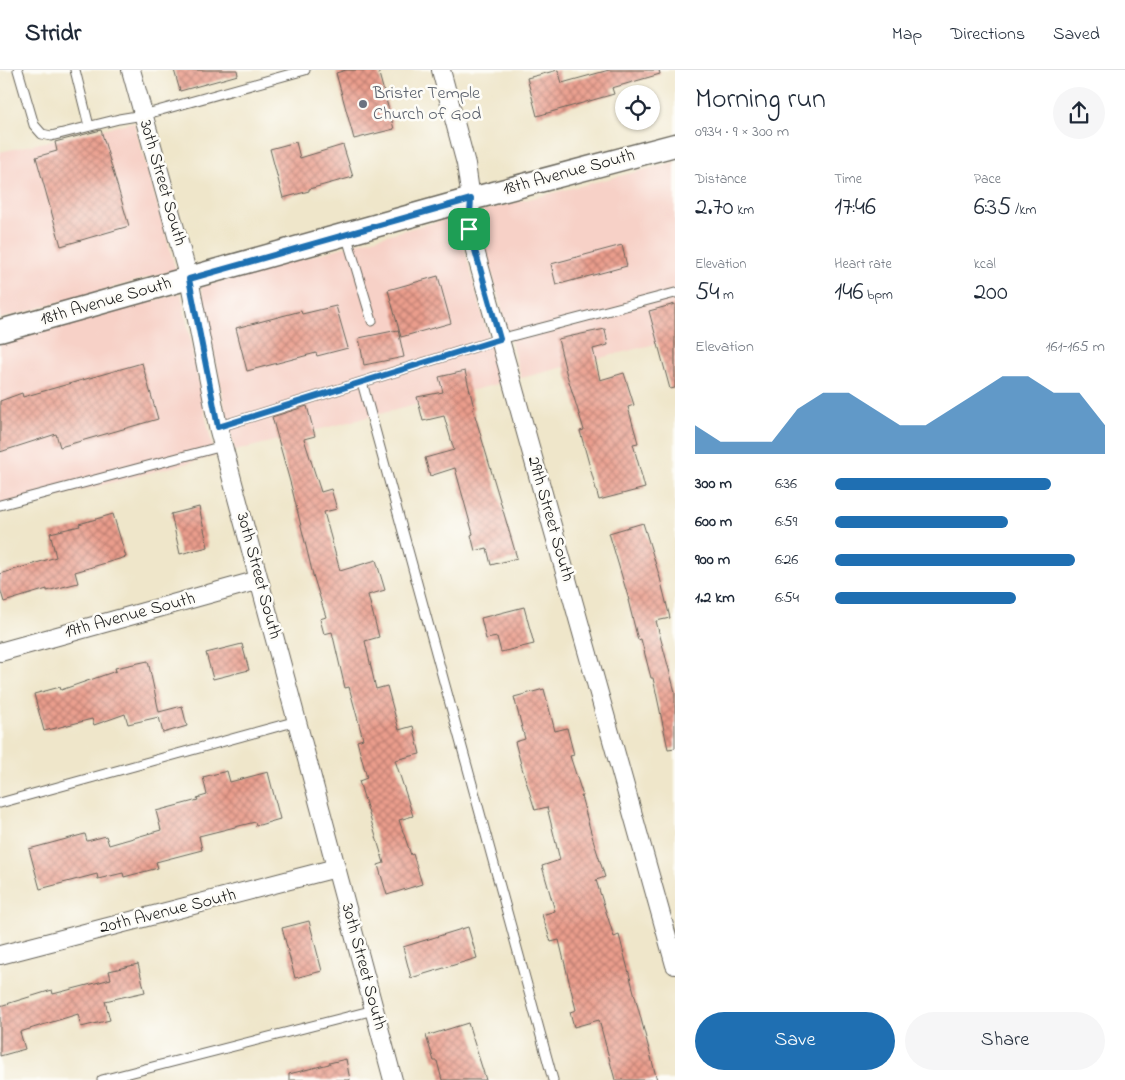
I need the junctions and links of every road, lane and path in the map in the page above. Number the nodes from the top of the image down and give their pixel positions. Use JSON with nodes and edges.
{"nodes":[{"id":1,"x":18,"y":70,"type":"edge"},
{"id":2,"x":75,"y":70,"type":"edge"},
{"id":3,"x":130,"y":70,"type":"edge"},
{"id":4,"x":305,"y":70,"type":"edge"},
{"id":5,"x":441,"y":70,"type":"edge"},
{"id":6,"x":288,"y":72,"type":"edge"},
{"id":7,"x":143,"y":116,"type":"junction"},
{"id":8,"x":89,"y":126,"type":"junction"},
{"id":9,"x":675,"y":145,"type":"edge"},
{"id":10,"x":471,"y":199,"type":"junction"},
{"id":11,"x":346,"y":234,"type":"junction"},
{"id":12,"x":189,"y":279,"type":"junction"},
{"id":13,"x":675,"y":293,"type":"edge"},
{"id":14,"x":372,"y":321,"type":"dead end"},
{"id":15,"x":0,"y":331,"type":"edge"},
{"id":16,"x":500,"y":339,"type":"junction"},
{"id":17,"x":362,"y":382,"type":"junction"},
{"id":18,"x":218,"y":427,"type":"junction"},
{"id":19,"x":223,"y":446,"type":"junction"},
{"id":20,"x":0,"y":506,"type":"edge"},
{"id":21,"x":259,"y":580,"type":"junction"},
{"id":22,"x":0,"y":652,"type":"edge"},
{"id":23,"x":297,"y":721,"type":"junction"},
{"id":24,"x":0,"y":803,"type":"edge"},
{"id":25,"x":336,"y":868,"type":"junction"},
{"id":26,"x":0,"y":955,"type":"edge"},
{"id":27,"x":675,"y":965,"type":"edge"},
{"id":28,"x":374,"y":1010,"type":"junction"},
{"id":29,"x":102,"y":1080,"type":"edge"},
{"id":30,"x":393,"y":1080,"type":"edge"},
{"id":31,"x":554,"y":1080,"type":"edge"}],
"edges":[{"from":1,"to":8,"type":"lane"},
{"from":2,"to":8,"type":"lane"},
{"from":3,"to":7,"type":"street","name":"30th Street South"},
{"from":4,"to":6,"type":"lane"},
{"from":5,"to":10,"type":"street","name":"29th Street South"},
{"from":6,"to":7,"type":"lane"},
{"from":7,"to":8,"type":"lane"},
{"from":7,"to":12,"type":"street","name":"30th Street South"},
{"from":9,"to":10,"type":"street","name":"18th Avenue South"},
{"from":10,"to":11,"type":"street","name":"18th Avenue South"},
{"from":10,"to":16,"type":"street","name":"29th Street South"},
{"from":11,"to":12,"type":"street","name":"18th Avenue South"},
{"from":11,"to":14,"type":"lane"},
{"from":12,"to":15,"type":"street","name":"18th Avenue South"},
{"from":12,"to":18,"type":"street","name":"30th Street South"},
{"from":13,"to":16,"type":"lane"},
{"from":16,"to":17,"type":"lane"},
{"from":16,"to":27,"type":"street","name":"29th Street South"},
{"from":17,"to":18,"type":"lane"},
{"from":17,"to":31,"type":"lane"},
{"from":18,"to":19,"type":"street","name":"30th Street South"},
{"from":19,"to":20,"type":"lane"},
{"from":19,"to":21,"type":"street","name":"30th Street South"},
{"from":21,"to":22,"type":"street","name":"19th Avenue South"},
{"from":21,"to":23,"type":"street","name":"30th Street South"},
{"from":23,"to":24,"type":"lane"},
{"from":23,"to":25,"type":"street","name":"30th Street South"},
{"from":25,"to":26,"type":"street","name":"20th Avenue South"},
{"from":25,"to":28,"type":"street","name":"30th Street South"},
{"from":28,"to":29,"type":"lane"},
{"from":28,"to":30,"type":"street","name":"30th Street South"}]}
